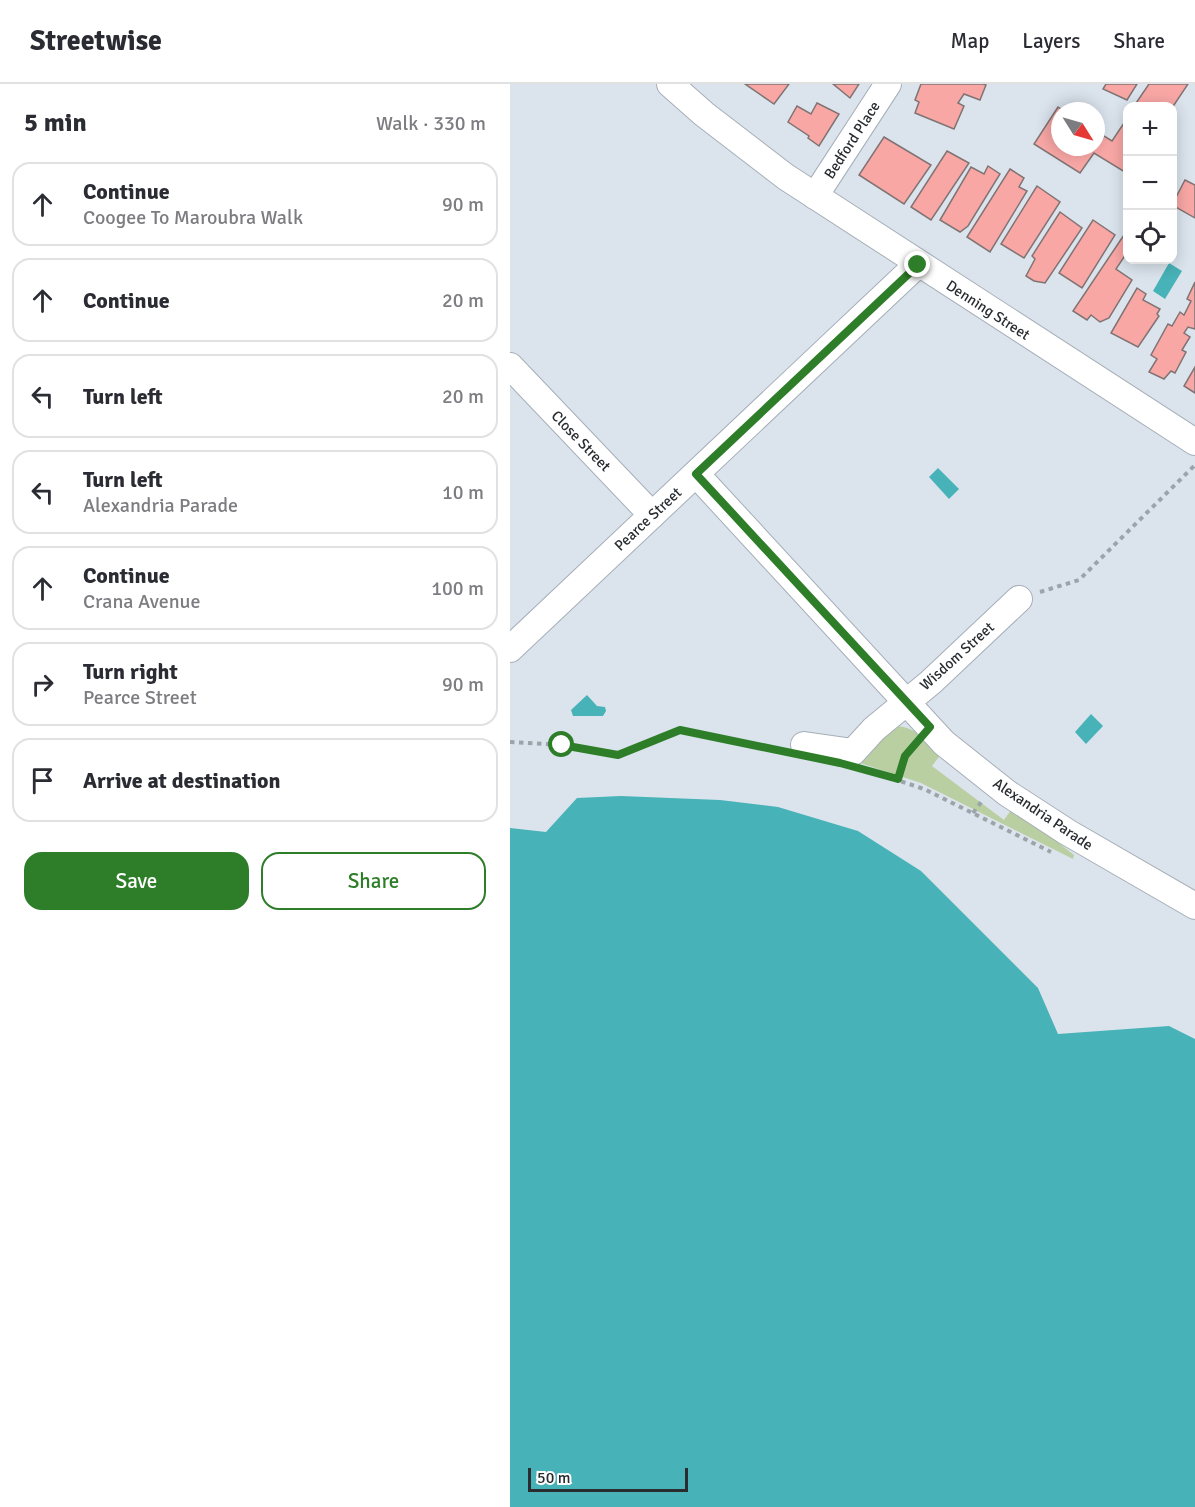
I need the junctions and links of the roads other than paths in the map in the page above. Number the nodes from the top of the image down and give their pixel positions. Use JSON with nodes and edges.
{"nodes":[{"id":1,"x":670,"y":84,"type":"edge"},
{"id":2,"x":888,"y":84,"type":"edge"},
{"id":3,"x":815,"y":196,"type":"junction"},
{"id":4,"x":918,"y":265,"type":"junction"},
{"id":5,"x":510,"y":366,"type":"edge"},
{"id":6,"x":1195,"y":442,"type":"edge"},
{"id":7,"x":696,"y":474,"type":"junction"},
{"id":8,"x":652,"y":515,"type":"junction"},
{"id":9,"x":1019,"y":599,"type":"road end"},
{"id":10,"x":510,"y":649,"type":"edge"},
{"id":11,"x":906,"y":701,"type":"junction"},
{"id":12,"x":799,"y":749,"type":"road end"},
{"id":13,"x":1195,"y":906,"type":"edge"}],
"edges":[{"from":1,"to":3,"type":"street","name":"Denning Street"},
{"from":2,"to":3,"type":"street","name":"Bedford Place"},
{"from":3,"to":4,"type":"street","name":"Denning Street"},
{"from":4,"to":6,"type":"street","name":"Denning Street"},
{"from":4,"to":7,"type":"street","name":"Pearce Street"},
{"from":5,"to":8,"type":"street","name":"Close Street"},
{"from":7,"to":8,"type":"street","name":"Pearce Street"},
{"from":7,"to":11,"type":"street","name":"Alexandria Parade"},
{"from":8,"to":10,"type":"street","name":"Pearce Street"},
{"from":9,"to":11,"type":"street","name":"Wisdom Street"},
{"from":11,"to":12,"type":"street","name":"Wisdom Street"},
{"from":11,"to":13,"type":"street","name":"Alexandria Parade"}]}
